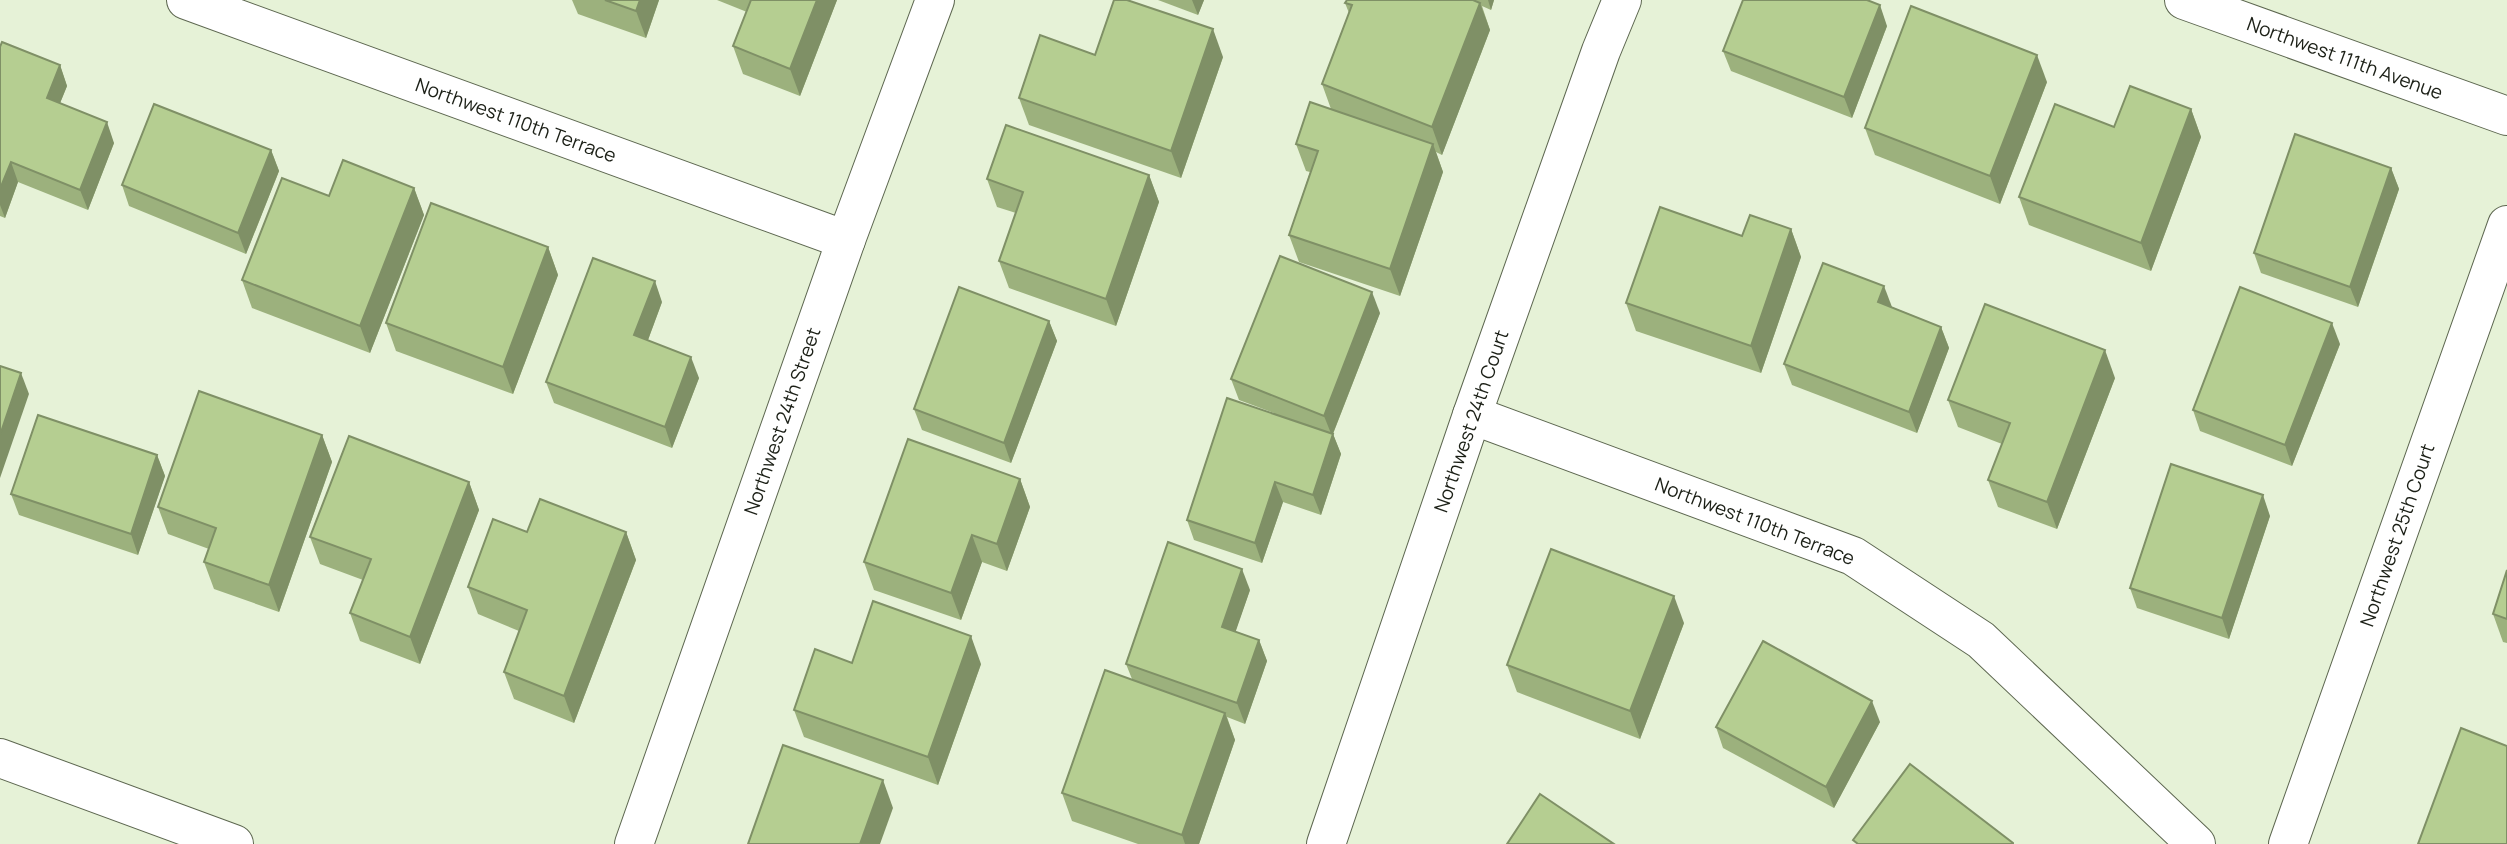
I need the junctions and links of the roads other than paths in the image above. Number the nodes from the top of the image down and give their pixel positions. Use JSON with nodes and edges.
{"nodes":[{"id":1,"x":186,"y":0,"type":"edge"},
{"id":2,"x":935,"y":0,"type":"edge"},
{"id":3,"x":1622,"y":0,"type":"edge"},
{"id":4,"x":2184,"y":0,"type":"edge"},
{"id":5,"x":2507,"y":116,"type":"edge"},
{"id":6,"x":2507,"y":225,"type":"edge"},
{"id":7,"x":846,"y":240,"type":"junction"},
{"id":8,"x":1472,"y":415,"type":"junction"},
{"id":9,"x":0,"y":758,"type":"edge"},
{"id":10,"x":234,"y":844,"type":"edge"},
{"id":11,"x":634,"y":844,"type":"edge"},
{"id":12,"x":1326,"y":844,"type":"edge"},
{"id":13,"x":2196,"y":844,"type":"edge"},
{"id":14,"x":2288,"y":844,"type":"edge"}],
"edges":[{"from":1,"to":7,"type":"street","name":"Northwest 110th Terrace"},
{"from":2,"to":7,"type":"street","name":"Northwest 24th Street"},
{"from":3,"to":8,"type":"street","name":"Northwest 24th Court"},
{"from":4,"to":5,"type":"street","name":"Northwest 111th Avenue"},
{"from":6,"to":14,"type":"street","name":"Northwest 25th Court"},
{"from":7,"to":11,"type":"street","name":"Northwest 24th Street"},
{"from":8,"to":12,"type":"street","name":"Northwest 24th Court"},
{"from":8,"to":13,"type":"street","name":"Northwest 110th Terrace"},
{"from":9,"to":10,"type":"street"}]}
